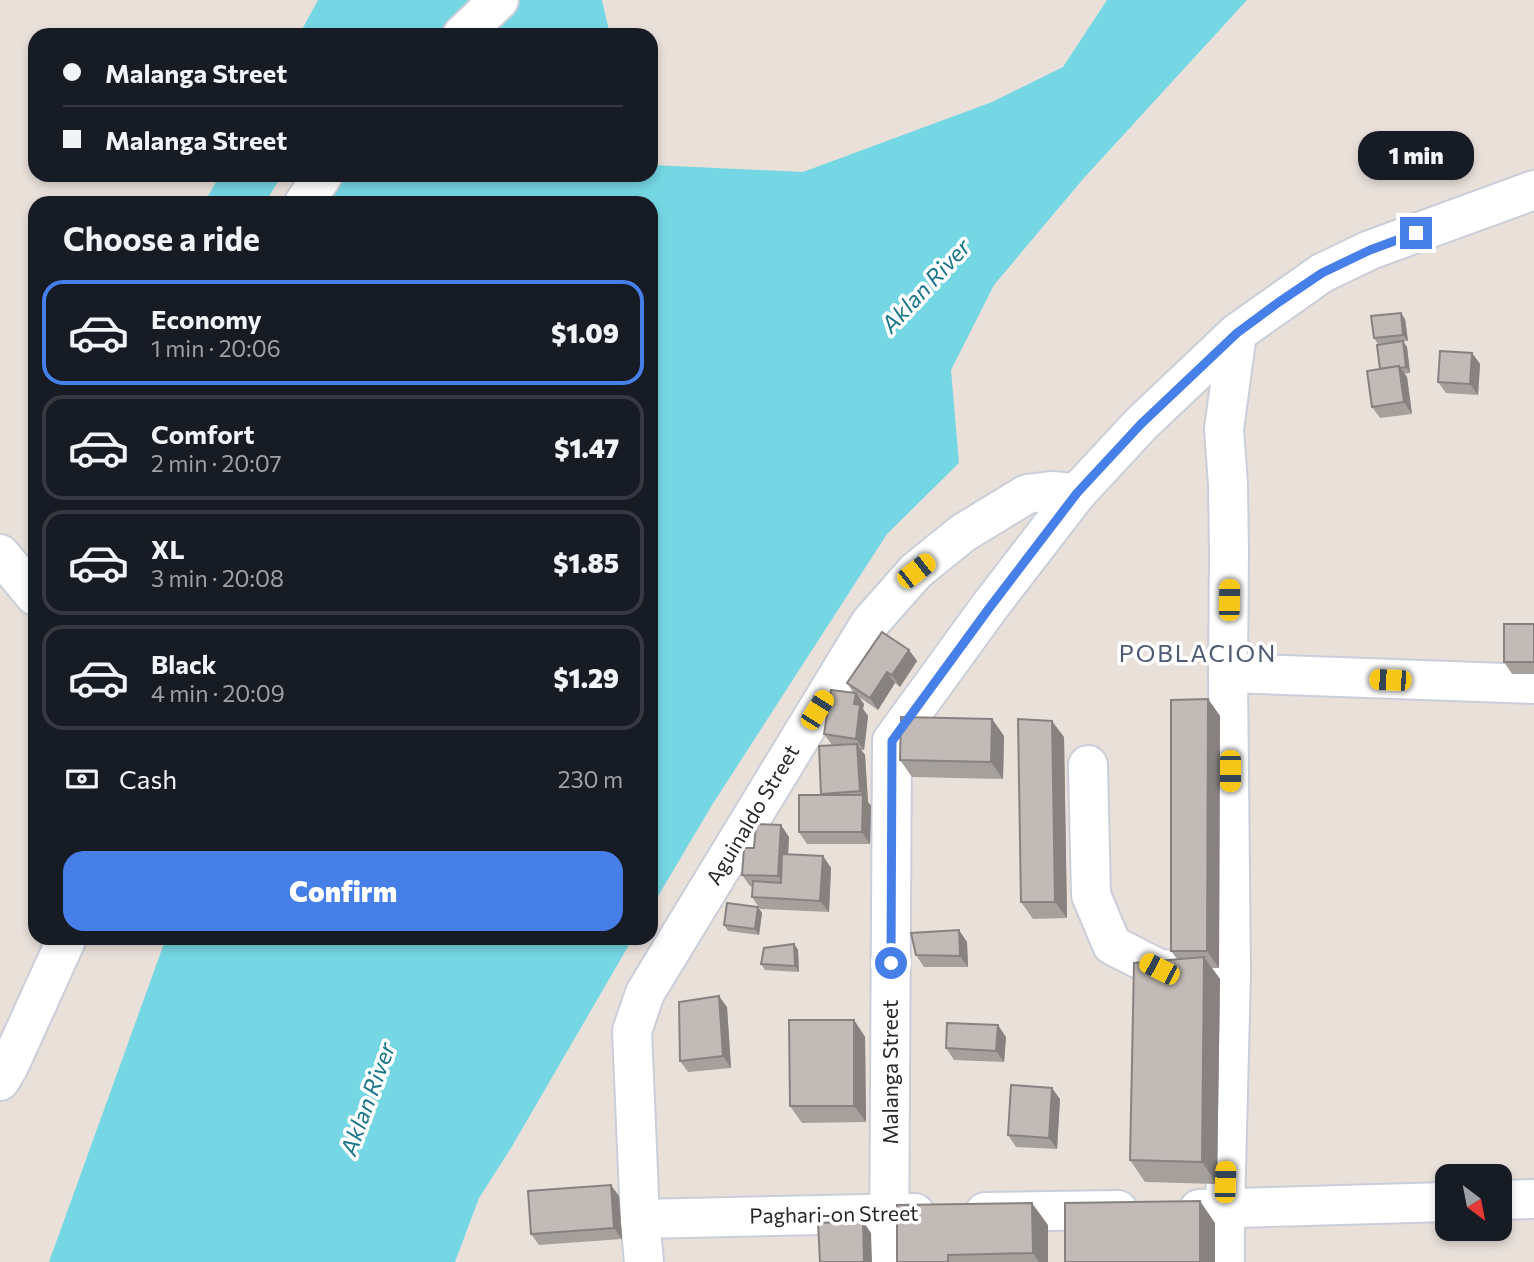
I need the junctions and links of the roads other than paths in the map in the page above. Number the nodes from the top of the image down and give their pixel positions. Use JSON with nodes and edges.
{"nodes":[{"id":1,"x":499,"y":0,"type":"edge"},
{"id":2,"x":470,"y":28,"type":"edge"},
{"id":3,"x":1534,"y":190,"type":"edge"},
{"id":4,"x":1237,"y":333,"type":"junction"},
{"id":5,"x":1077,"y":493,"type":"junction"},
{"id":6,"x":0,"y":554,"type":"edge"},
{"id":7,"x":28,"y":588,"type":"edge"},
{"id":8,"x":1228,"y":673,"type":"junction"},
{"id":9,"x":1534,"y":684,"type":"edge"},
{"id":10,"x":1088,"y":765,"type":"dead end"},
{"id":11,"x":64,"y":945,"type":"edge"},
{"id":12,"x":1231,"y":974,"type":"junction"},
{"id":13,"x":0,"y":1081,"type":"edge"},
{"id":14,"x":1534,"y":1199,"type":"edge"},
{"id":15,"x":1512,"y":1200,"type":"edge"},
{"id":16,"x":1435,"y":1202,"type":"edge"},
{"id":17,"x":1225,"y":1209,"type":"junction"},
{"id":18,"x":1065,"y":1211,"type":"junction"},
{"id":19,"x":890,"y":1213,"type":"junction"},
{"id":20,"x":640,"y":1219,"type":"junction"},
{"id":21,"x":1066,"y":1249,"type":"edge"},
{"id":22,"x":644,"y":1262,"type":"edge"},
{"id":23,"x":889,"y":1262,"type":"edge"},
{"id":24,"x":1225,"y":1262,"type":"edge"}],
"edges":[{"from":1,"to":2,"type":"street"},
{"from":3,"to":4,"type":"street","name":"Malanga Street"},
{"from":4,"to":5,"type":"street","name":"Malanga Street"},
{"from":4,"to":8,"type":"street"},
{"from":5,"to":19,"type":"street","name":"Malanga Street"},
{"from":5,"to":20,"type":"street","name":"Aguinaldo Street"},
{"from":6,"to":7,"type":"street"},
{"from":8,"to":9,"type":"street"},
{"from":8,"to":12,"type":"street"},
{"from":10,"to":12,"type":"street"},
{"from":11,"to":13,"type":"street"},
{"from":12,"to":17,"type":"street"},
{"from":14,"to":15,"type":"street"},
{"from":16,"to":17,"type":"street","name":"Paghari-on Street"},
{"from":17,"to":18,"type":"street","name":"Paghari-on Street"},
{"from":17,"to":24,"type":"street"},
{"from":18,"to":19,"type":"street","name":"Paghari-on Street"},
{"from":18,"to":21,"type":"street"},
{"from":19,"to":20,"type":"street","name":"Paghari-on Street"},
{"from":19,"to":23,"type":"street","name":"Malanga Street"},
{"from":20,"to":22,"type":"street","name":"Aguinaldo Street"}]}
